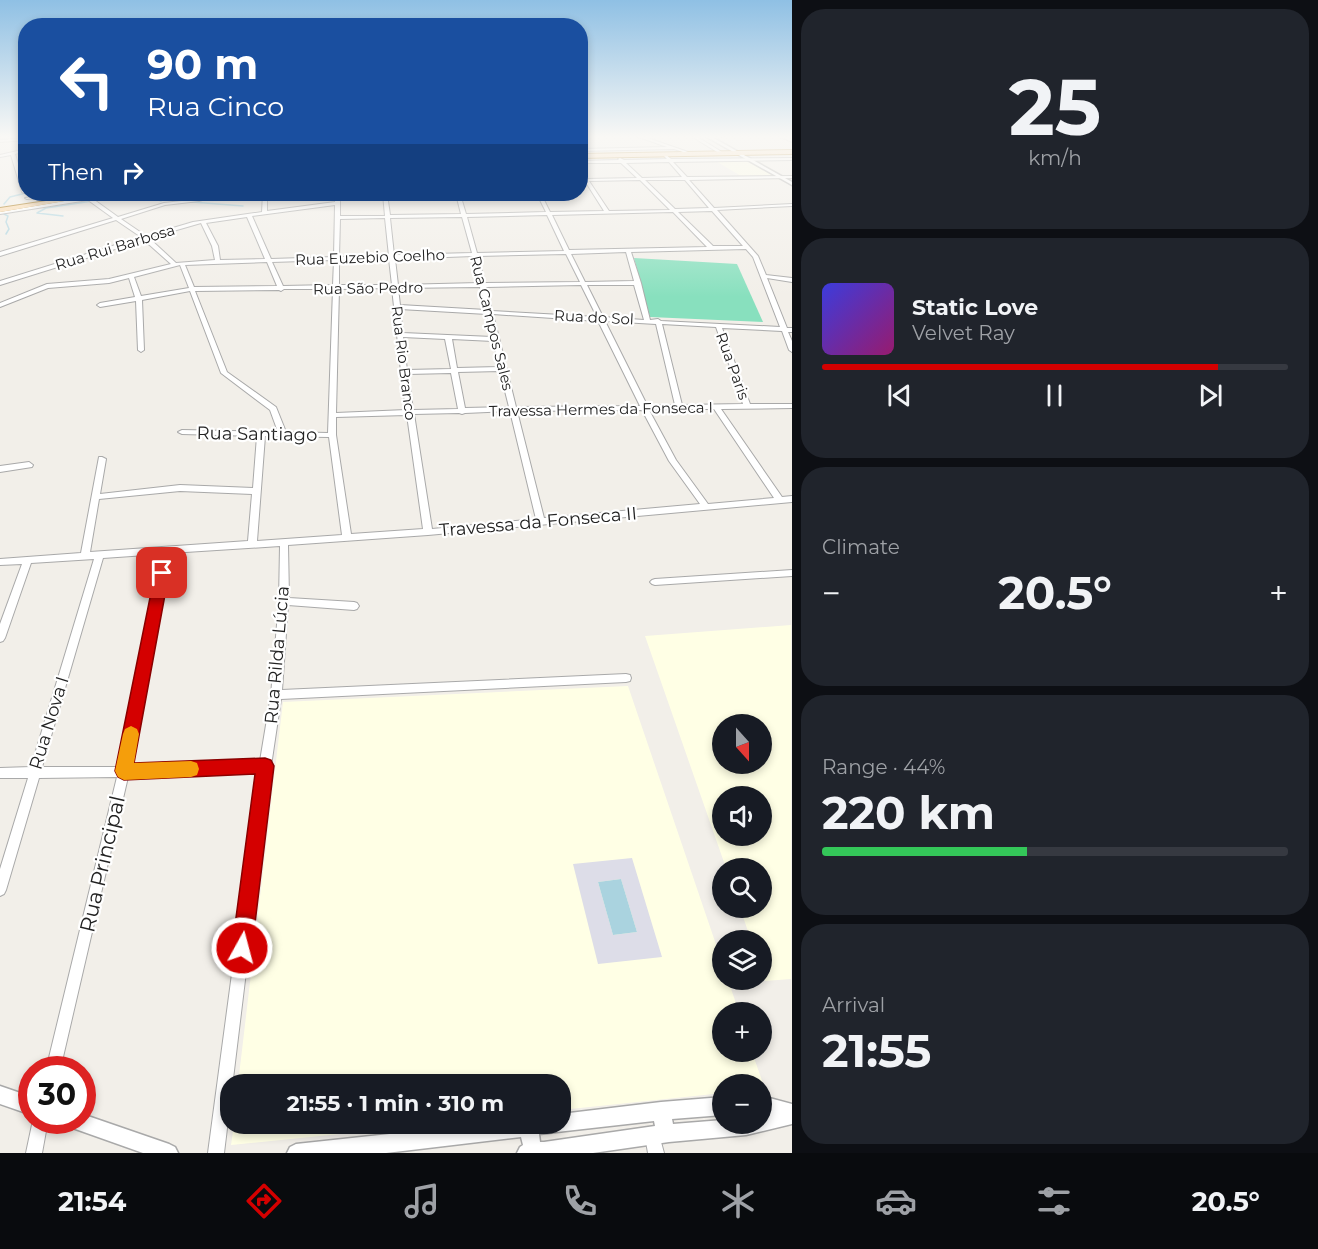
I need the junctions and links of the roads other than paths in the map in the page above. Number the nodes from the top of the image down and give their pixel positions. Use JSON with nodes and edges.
{"nodes":[{"id":1,"x":590,"y":190,"type":"edge"},
{"id":2,"x":651,"y":190,"type":"edge"},
{"id":3,"x":694,"y":190,"type":"edge"},
{"id":4,"x":56,"y":201,"type":"edge"},
{"id":5,"x":57,"y":201,"type":"edge"},
{"id":6,"x":94,"y":201,"type":"edge"},
{"id":7,"x":190,"y":201,"type":"edge"},
{"id":8,"x":265,"y":201,"type":"edge"},
{"id":9,"x":386,"y":201,"type":"edge"},
{"id":10,"x":460,"y":201,"type":"edge"},
{"id":11,"x":542,"y":201,"type":"edge"},
{"id":12,"x":338,"y":203,"type":"joint"},
{"id":13,"x":792,"y":205,"type":"edge"},
{"id":14,"x":0,"y":210,"type":"edge"},
{"id":15,"x":711,"y":210,"type":"junction"},
{"id":16,"x":674,"y":211,"type":"junction"},
{"id":17,"x":264,"y":213,"type":"junction"},
{"id":18,"x":608,"y":213,"type":"junction"},
{"id":19,"x":549,"y":214,"type":"junction"},
{"id":20,"x":249,"y":215,"type":"junction"},
{"id":21,"x":464,"y":215,"type":"junction"},
{"id":22,"x":387,"y":217,"type":"junction"},
{"id":23,"x":117,"y":218,"type":"junction"},
{"id":24,"x":338,"y":218,"type":"junction"},
{"id":25,"x":203,"y":222,"type":"junction"},
{"id":26,"x":144,"y":237,"type":"junction"},
{"id":27,"x":746,"y":247,"type":"junction"},
{"id":28,"x":712,"y":248,"type":"junction"},
{"id":29,"x":628,"y":250,"type":"junction"},
{"id":30,"x":568,"y":252,"type":"junction"},
{"id":31,"x":0,"y":254,"type":"edge"},
{"id":32,"x":475,"y":255,"type":"junction"},
{"id":33,"x":391,"y":257,"type":"junction"},
{"id":34,"x":337,"y":258,"type":"junction"},
{"id":35,"x":268,"y":261,"type":"junction"},
{"id":36,"x":218,"y":262,"type":"junction"},
{"id":37,"x":182,"y":263,"type":"junction"},
{"id":38,"x":174,"y":264,"type":"junction"},
{"id":39,"x":131,"y":276,"type":"junction"},
{"id":40,"x":763,"y":276,"type":"junction"},
{"id":41,"x":792,"y":280,"type":"edge"},
{"id":42,"x":0,"y":283,"type":"edge"},
{"id":43,"x":638,"y":283,"type":"junction"},
{"id":44,"x":584,"y":284,"type":"junction"},
{"id":45,"x":483,"y":286,"type":"junction"},
{"id":46,"x":395,"y":287,"type":"junction"},
{"id":47,"x":337,"y":288,"type":"junction"},
{"id":48,"x":281,"y":289,"type":"junction"},
{"id":49,"x":193,"y":290,"type":"junction"},
{"id":50,"x":139,"y":299,"type":"junction"},
{"id":51,"x":0,"y":305,"type":"edge"},
{"id":52,"x":100,"y":305,"type":"dead end"},
{"id":53,"x":397,"y":308,"type":"junction"},
{"id":54,"x":489,"y":312,"type":"junction"},
{"id":55,"x":600,"y":318,"type":"junction"},
{"id":56,"x":647,"y":321,"type":"junction"},
{"id":57,"x":658,"y":321,"type":"junction"},
{"id":58,"x":718,"y":325,"type":"junction"},
{"id":59,"x":783,"y":329,"type":"junction"},
{"id":60,"x":792,"y":330,"type":"edge"},
{"id":61,"x":400,"y":335,"type":"junction"},
{"id":62,"x":448,"y":336,"type":"junction"},
{"id":63,"x":496,"y":339,"type":"junction"},
{"id":64,"x":141,"y":350,"type":"dead end"},
{"id":65,"x":792,"y":350,"type":"edge"},
{"id":66,"x":504,"y":369,"type":"junction"},
{"id":67,"x":454,"y":371,"type":"junction"},
{"id":68,"x":404,"y":372,"type":"junction"},
{"id":69,"x":792,"y":406,"type":"edge"},
{"id":70,"x":747,"y":407,"type":"junction"},
{"id":71,"x":679,"y":408,"type":"junction"},
{"id":72,"x":717,"y":408,"type":"junction"},
{"id":73,"x":514,"y":409,"type":"junction"},
{"id":74,"x":645,"y":409,"type":"junction"},
{"id":75,"x":462,"y":412,"type":"junction"},
{"id":76,"x":410,"y":414,"type":"junction"},
{"id":77,"x":332,"y":415,"type":"junction"},
{"id":78,"x":182,"y":432,"type":"dead end"},
{"id":79,"x":261,"y":434,"type":"junction"},
{"id":80,"x":284,"y":434,"type":"junction"},
{"id":81,"x":332,"y":435,"type":"junction"},
{"id":82,"x":102,"y":459,"type":"dead end"},
{"id":83,"x":29,"y":465,"type":"dead end"},
{"id":84,"x":0,"y":469,"type":"edge"},
{"id":85,"x":255,"y":490,"type":"junction"},
{"id":86,"x":96,"y":497,"type":"junction"},
{"id":87,"x":792,"y":499,"type":"edge"},
{"id":88,"x":780,"y":500,"type":"junction"},
{"id":89,"x":705,"y":506,"type":"junction"},
{"id":90,"x":541,"y":522,"type":"junction"},
{"id":91,"x":428,"y":532,"type":"junction"},
{"id":92,"x":347,"y":538,"type":"junction"},
{"id":93,"x":284,"y":543,"type":"junction"},
{"id":94,"x":252,"y":545,"type":"junction"},
{"id":95,"x":166,"y":551,"type":"junction"},
{"id":96,"x":85,"y":556,"type":"junction"},
{"id":97,"x":99,"y":556,"type":"junction"},
{"id":98,"x":27,"y":561,"type":"junction"},
{"id":99,"x":0,"y":562,"type":"edge"},
{"id":100,"x":792,"y":573,"type":"edge"},
{"id":101,"x":655,"y":582,"type":"dead end"},
{"id":102,"x":284,"y":602,"type":"junction"},
{"id":103,"x":354,"y":606,"type":"dead end"},
{"id":104,"x":0,"y":638,"type":"edge"},
{"id":105,"x":626,"y":678,"type":"dead end"},
{"id":106,"x":276,"y":695,"type":"junction"},
{"id":107,"x":265,"y":766,"type":"junction"},
{"id":108,"x":124,"y":771,"type":"junction"},
{"id":109,"x":34,"y":772,"type":"junction"},
{"id":110,"x":0,"y":773,"type":"edge"},
{"id":111,"x":0,"y":890,"type":"edge"},
{"id":112,"x":56,"y":1056,"type":"edge"},
{"id":113,"x":0,"y":1095,"type":"edge"},
{"id":114,"x":18,"y":1101,"type":"edge"},
{"id":115,"x":712,"y":1107,"type":"edge"},
{"id":116,"x":772,"y":1108,"type":"edge"},
{"id":117,"x":661,"y":1111,"type":"junction"},
{"id":118,"x":792,"y":1114,"type":"edge"},
{"id":119,"x":571,"y":1123,"type":"edge"},
{"id":120,"x":96,"y":1128,"type":"edge"},
{"id":121,"x":38,"y":1134,"type":"edge"},
{"id":122,"x":482,"y":1134,"type":"edge"},
{"id":123,"x":529,"y":1134,"type":"edge"},
{"id":124,"x":658,"y":1141,"type":"edge"},
{"id":125,"x":34,"y":1153,"type":"edge"},
{"id":126,"x":169,"y":1153,"type":"edge"},
{"id":127,"x":216,"y":1153,"type":"edge"},
{"id":128,"x":296,"y":1153,"type":"edge"},
{"id":129,"x":530,"y":1153,"type":"edge"}],
"edges":[{"from":1,"to":18,"type":"street"},
{"from":2,"to":16,"type":"street"},
{"from":3,"to":15,"type":"street"},
{"from":4,"to":14,"type":"main road"},
{"from":5,"to":14,"type":"main road"},
{"from":6,"to":23,"type":"street"},
{"from":7,"to":23,"type":"street"},
{"from":8,"to":17,"type":"street"},
{"from":9,"to":22,"type":"street","name":"Rua Rio Branco"},
{"from":10,"to":21,"type":"street","name":"Rua Campos Sales"},
{"from":11,"to":19,"type":"street"},
{"from":12,"to":17,"type":"street","name":"Rua Rui Barbosa"},
{"from":12,"to":24,"type":"street"},
{"from":13,"to":15,"type":"street"},
{"from":15,"to":16,"type":"street"},
{"from":15,"to":27,"type":"street"},
{"from":16,"to":18,"type":"street"},
{"from":16,"to":28,"type":"street"},
{"from":17,"to":20,"type":"street","name":"Rua Rui Barbosa"},
{"from":18,"to":19,"type":"street"},
{"from":19,"to":21,"type":"street"},
{"from":19,"to":30,"type":"street"},
{"from":20,"to":25,"type":"street","name":"Rua Rui Barbosa"},
{"from":20,"to":35,"type":"street"},
{"from":21,"to":22,"type":"street"},
{"from":21,"to":32,"type":"street","name":"Rua Campos Sales"},
{"from":22,"to":24,"type":"street"},
{"from":22,"to":33,"type":"street","name":"Rua Rio Branco"},
{"from":23,"to":26,"type":"street"},
{"from":23,"to":31,"type":"street"},
{"from":24,"to":34,"type":"street"},
{"from":25,"to":26,"type":"street","name":"Rua Rui Barbosa"},
{"from":25,"to":36,"type":"street"},
{"from":26,"to":38,"type":"street"},
{"from":26,"to":42,"type":"street","name":"Rua Rui Barbosa"},
{"from":27,"to":28,"type":"street","name":"Rua Euzebio Coelho"},
{"from":27,"to":40,"type":"street"},
{"from":28,"to":29,"type":"street","name":"Rua Euzebio Coelho"},
{"from":29,"to":30,"type":"street","name":"Rua Euzebio Coelho"},
{"from":29,"to":43,"type":"street"},
{"from":30,"to":32,"type":"street","name":"Rua Euzebio Coelho"},
{"from":30,"to":44,"type":"street"},
{"from":32,"to":33,"type":"street","name":"Rua Euzebio Coelho"},
{"from":32,"to":45,"type":"street","name":"Rua Campos Sales"},
{"from":33,"to":34,"type":"street","name":"Rua Euzebio Coelho"},
{"from":33,"to":46,"type":"street","name":"Rua Rio Branco"},
{"from":34,"to":35,"type":"street","name":"Rua Euzebio Coelho"},
{"from":34,"to":47,"type":"street"},
{"from":35,"to":36,"type":"street","name":"Rua Euzebio Coelho"},
{"from":35,"to":48,"type":"street"},
{"from":36,"to":37,"type":"street","name":"Rua Euzebio Coelho"},
{"from":37,"to":38,"type":"street","name":"Rua Euzebio Coelho"},
{"from":37,"to":49,"type":"street"},
{"from":38,"to":39,"type":"street","name":"Rua Euzebio Coelho"},
{"from":39,"to":50,"type":"street"},
{"from":39,"to":51,"type":"street","name":"Rua Euzebio Coelho"},
{"from":40,"to":41,"type":"street"},
{"from":40,"to":59,"type":"street"},
{"from":43,"to":44,"type":"street","name":"Rua São Pedro"},
{"from":43,"to":56,"type":"street"},
{"from":44,"to":45,"type":"street","name":"Rua São Pedro"},
{"from":44,"to":55,"type":"street"},
{"from":45,"to":46,"type":"street","name":"Rua São Pedro"},
{"from":45,"to":54,"type":"street","name":"Rua Campos Sales"},
{"from":46,"to":47,"type":"street","name":"Rua São Pedro"},
{"from":46,"to":53,"type":"street","name":"Rua Rio Branco"},
{"from":47,"to":48,"type":"street","name":"Rua São Pedro"},
{"from":47,"to":77,"type":"street"},
{"from":48,"to":49,"type":"street","name":"Rua São Pedro"},
{"from":49,"to":50,"type":"street","name":"Rua São Pedro"},
{"from":49,"to":80,"type":"street"},
{"from":50,"to":52,"type":"street","name":"Rua São Pedro"},
{"from":50,"to":64,"type":"street"},
{"from":53,"to":54,"type":"street","name":"Rua do Sol"},
{"from":53,"to":61,"type":"street","name":"Rua Rio Branco"},
{"from":54,"to":55,"type":"street","name":"Rua do Sol"},
{"from":54,"to":63,"type":"street","name":"Rua Campos Sales"},
{"from":55,"to":56,"type":"street","name":"Rua do Sol"},
{"from":55,"to":74,"type":"street"},
{"from":56,"to":57,"type":"street","name":"Rua do Sol"},
{"from":57,"to":58,"type":"street","name":"Rua do Sol"},
{"from":57,"to":71,"type":"street"},
{"from":58,"to":59,"type":"street","name":"Rua do Sol"},
{"from":58,"to":70,"type":"street","name":"Rua Paris"},
{"from":59,"to":60,"type":"street","name":"Rua do Sol"},
{"from":59,"to":65,"type":"street"},
{"from":61,"to":62,"type":"street"},
{"from":61,"to":68,"type":"street","name":"Rua Rio Branco"},
{"from":62,"to":63,"type":"street"},
{"from":62,"to":67,"type":"street"},
{"from":63,"to":66,"type":"street","name":"Rua Campos Sales"},
{"from":66,"to":67,"type":"street"},
{"from":66,"to":73,"type":"street","name":"Rua Campos Sales"},
{"from":67,"to":68,"type":"street"},
{"from":67,"to":75,"type":"street"},
{"from":68,"to":76,"type":"street","name":"Rua Rio Branco"},
{"from":69,"to":70,"type":"street","name":"Travessa Hermes da Fonseca I"},
{"from":70,"to":72,"type":"street","name":"Travessa Hermes da Fonseca I"},
{"from":71,"to":72,"type":"street","name":"Travessa Hermes da Fonseca I"},
{"from":71,"to":74,"type":"street","name":"Travessa Hermes da Fonseca I"},
{"from":72,"to":88,"type":"street"},
{"from":73,"to":74,"type":"street","name":"Travessa Hermes da Fonseca I"},
{"from":73,"to":75,"type":"street","name":"Travessa Hermes da Fonseca I"},
{"from":73,"to":90,"type":"street","name":"Rua Campos Sales"},
{"from":74,"to":89,"type":"street"},
{"from":75,"to":76,"type":"street","name":"Travessa Hermes da Fonseca I"},
{"from":76,"to":77,"type":"street","name":"Travessa Hermes da Fonseca I"},
{"from":76,"to":91,"type":"street","name":"Rua Rio Branco"},
{"from":77,"to":81,"type":"street"},
{"from":78,"to":79,"type":"street","name":"Rua Santiago"},
{"from":79,"to":80,"type":"street","name":"Rua Santiago"},
{"from":79,"to":85,"type":"street"},
{"from":80,"to":81,"type":"street","name":"Rua Santiago"},
{"from":81,"to":92,"type":"street"},
{"from":82,"to":86,"type":"street"},
{"from":83,"to":84,"type":"street"},
{"from":85,"to":86,"type":"street"},
{"from":85,"to":94,"type":"street"},
{"from":86,"to":96,"type":"street"},
{"from":87,"to":88,"type":"street","name":"Travessa da Fonseca II"},
{"from":88,"to":89,"type":"street","name":"Travessa da Fonseca II"},
{"from":89,"to":90,"type":"street","name":"Travessa da Fonseca II"},
{"from":90,"to":91,"type":"street","name":"Travessa da Fonseca II"},
{"from":91,"to":92,"type":"street","name":"Travessa da Fonseca II"},
{"from":92,"to":93,"type":"street","name":"Travessa da Fonseca II"},
{"from":93,"to":94,"type":"street","name":"Travessa da Fonseca II"},
{"from":93,"to":102,"type":"street","name":"Rua Rilda Lúcia"},
{"from":94,"to":95,"type":"street","name":"Travessa da Fonseca II"},
{"from":95,"to":97,"type":"street","name":"Travessa da Fonseca II"},
{"from":95,"to":108,"type":"street","name":"Rua Principal"},
{"from":96,"to":97,"type":"street","name":"Travessa da Fonseca II"},
{"from":96,"to":98,"type":"street","name":"Travessa da Fonseca II"},
{"from":97,"to":109,"type":"street","name":"Rua Nova I"},
{"from":98,"to":99,"type":"street","name":"Travessa da Fonseca II"},
{"from":98,"to":104,"type":"street"},
{"from":100,"to":101,"type":"street"},
{"from":102,"to":103,"type":"street"},
{"from":102,"to":106,"type":"street","name":"Rua Rilda Lúcia"},
{"from":105,"to":106,"type":"street"},
{"from":106,"to":107,"type":"street","name":"Rua Rilda Lúcia"},
{"from":107,"to":108,"type":"street"},
{"from":107,"to":127,"type":"street","name":"Rua Rilda Lúcia"},
{"from":108,"to":109,"type":"street"},
{"from":108,"to":112,"type":"street","name":"Rua Principal"},
{"from":109,"to":110,"type":"street"},
{"from":109,"to":111,"type":"street","name":"Rua Nova I"},
{"from":113,"to":114,"type":"street"},
{"from":115,"to":117,"type":"street"},
{"from":116,"to":118,"type":"street"},
{"from":117,"to":119,"type":"street"},
{"from":117,"to":124,"type":"street"},
{"from":118,"to":124,"type":"street"},
{"from":120,"to":126,"type":"street"},
{"from":121,"to":125,"type":"street"},
{"from":122,"to":128,"type":"street"},
{"from":123,"to":129,"type":"street"},
{"from":124,"to":129,"type":"street"}]}
